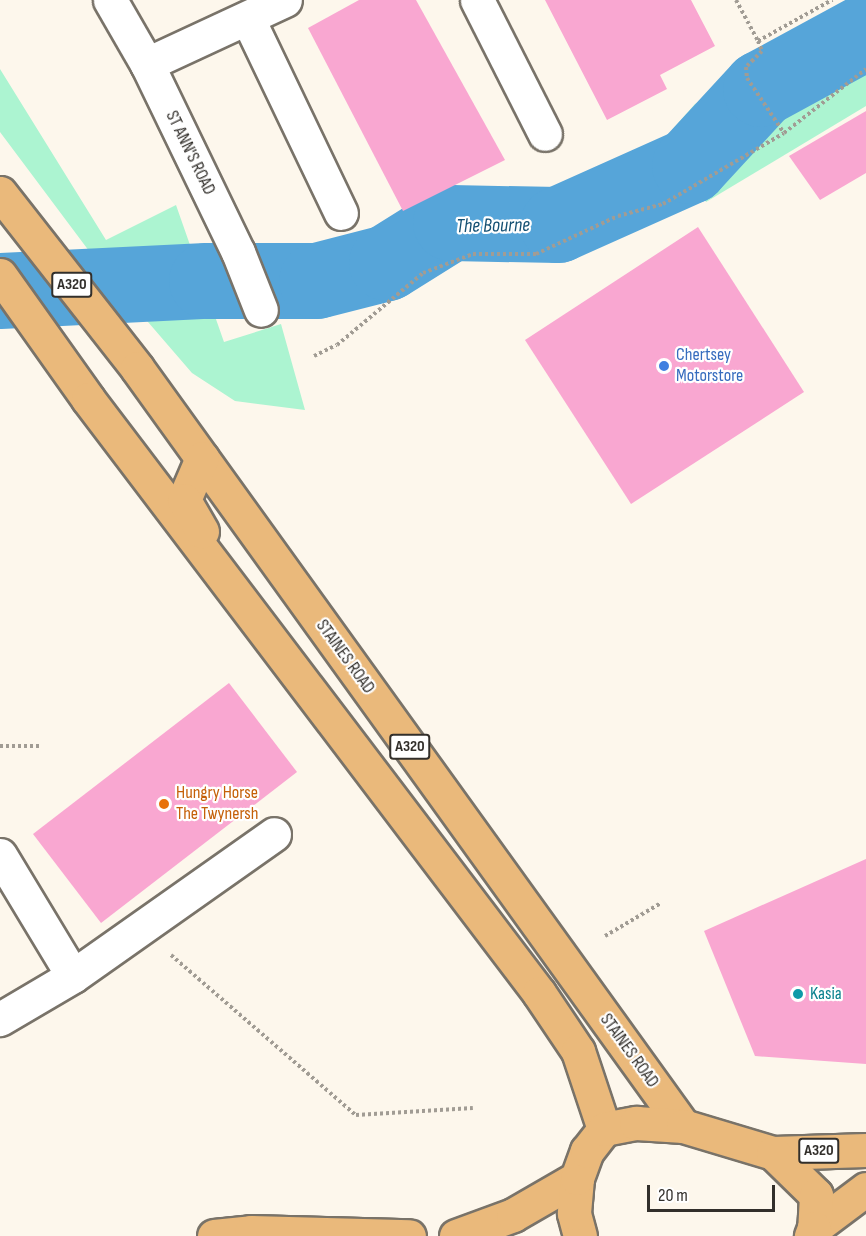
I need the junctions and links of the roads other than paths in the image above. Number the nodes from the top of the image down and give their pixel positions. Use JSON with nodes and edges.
{"nodes":[{"id":1,"x":110,"y":0,"type":"edge"},
{"id":2,"x":285,"y":0,"type":"edge"},
{"id":3,"x":477,"y":0,"type":"edge"},
{"id":4,"x":248,"y":19,"type":"junction"},
{"id":5,"x":147,"y":64,"type":"junction"},
{"id":6,"x":545,"y":134,"type":"dead end"},
{"id":7,"x":4,"y":198,"type":"edge"},
{"id":8,"x":340,"y":213,"type":"dead end"},
{"id":9,"x":0,"y":275,"type":"edge"},
{"id":10,"x":261,"y":310,"type":"dead end"},
{"id":11,"x":202,"y":458,"type":"junction"},
{"id":12,"x":250,"y":613,"type":"junction"},
{"id":13,"x":274,"y":834,"type":"dead end"},
{"id":14,"x":0,"y":855,"type":"edge"},
{"id":15,"x":72,"y":976,"type":"junction"},
{"id":16,"x":0,"y":1019,"type":"edge"},
{"id":17,"x":683,"y":1126,"type":"junction"},
{"id":18,"x":604,"y":1130,"type":"junction"},
{"id":19,"x":866,"y":1150,"type":"edge"},
{"id":20,"x":772,"y":1153,"type":"junction"},
{"id":21,"x":577,"y":1178,"type":"junction"},
{"id":22,"x":866,"y":1189,"type":"edge"},
{"id":23,"x":813,"y":1232,"type":"edge"},
{"id":24,"x":214,"y":1236,"type":"edge"},
{"id":25,"x":409,"y":1236,"type":"edge"},
{"id":26,"x":456,"y":1236,"type":"edge"},
{"id":27,"x":580,"y":1236,"type":"edge"}],
"edges":[{"from":1,"to":5,"type":"street","name":"ST ANN'S ROAD"},
{"from":2,"to":4,"type":"street"},
{"from":3,"to":6,"type":"street"},
{"from":4,"to":5,"type":"street"},
{"from":4,"to":8,"type":"street"},
{"from":5,"to":10,"type":"street","name":"ST ANN'S ROAD"},
{"from":7,"to":11,"type":"main road","name":"STAINES ROAD","number":"A320"},
{"from":9,"to":12,"type":"main road","number":"A320"},
{"from":11,"to":12,"type":"main road"},
{"from":11,"to":17,"type":"main road","name":"STAINES ROAD","number":"A320"},
{"from":12,"to":18,"type":"main road","number":"A320"},
{"from":13,"to":15,"type":"street"},
{"from":14,"to":15,"type":"street"},
{"from":15,"to":16,"type":"street"},
{"from":17,"to":18,"type":"main road"},
{"from":17,"to":20,"type":"main road"},
{"from":18,"to":21,"type":"main road"},
{"from":19,"to":20,"type":"main road","number":"A320"},
{"from":20,"to":23,"type":"main road"},
{"from":21,"to":26,"type":"main road"},
{"from":21,"to":27,"type":"main road"},
{"from":22,"to":23,"type":"main road"},
{"from":24,"to":25,"type":"main road"}]}
